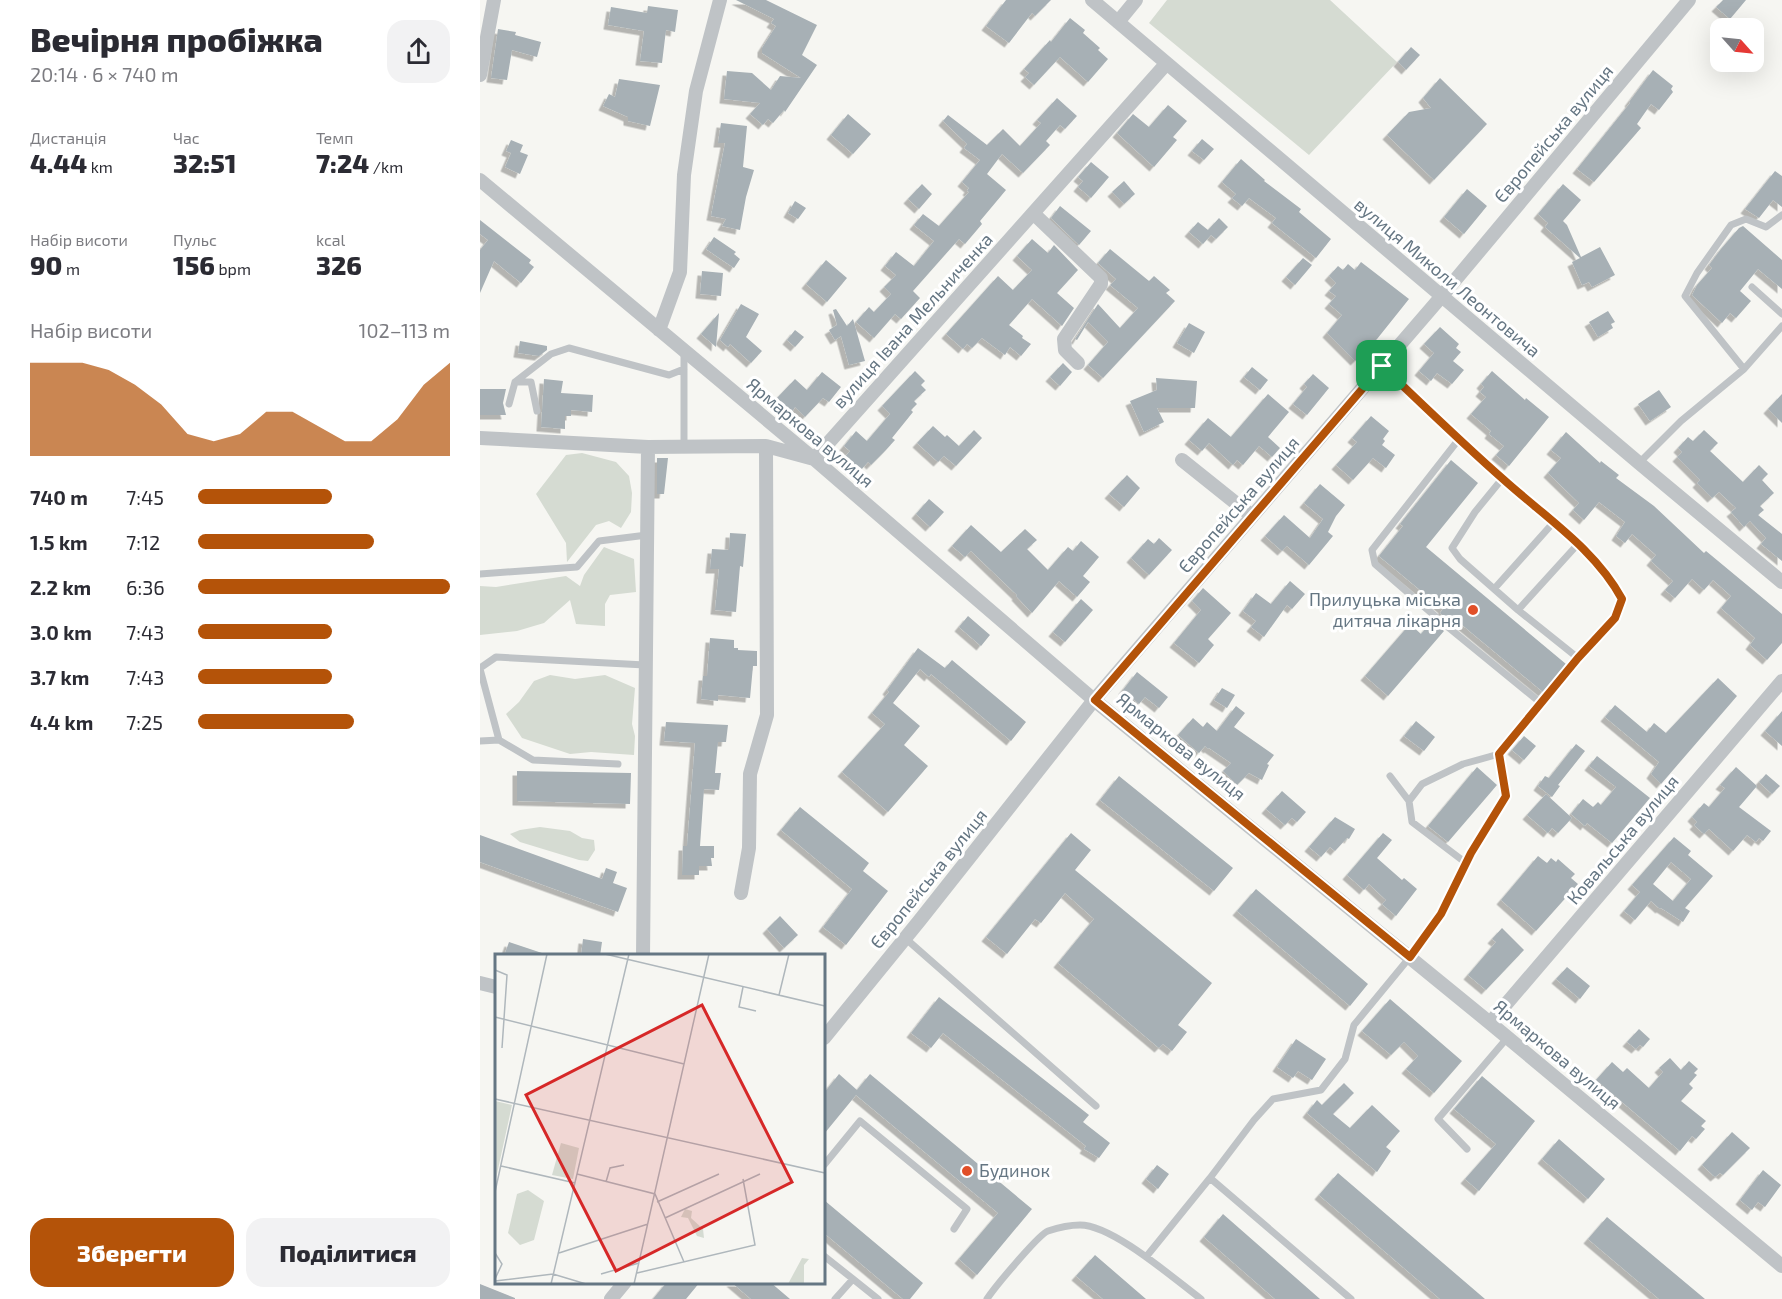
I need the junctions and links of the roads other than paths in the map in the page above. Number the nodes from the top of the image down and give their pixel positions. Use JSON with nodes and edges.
{"nodes":[{"id":1,"x":494,"y":0,"type":"edge"},
{"id":2,"x":720,"y":0,"type":"edge"},
{"id":3,"x":1092,"y":0,"type":"edge"},
{"id":4,"x":1136,"y":0,"type":"edge"},
{"id":5,"x":1689,"y":0,"type":"edge"},
{"id":6,"x":1118,"y":22,"type":"junction"},
{"id":7,"x":1166,"y":64,"type":"junction"},
{"id":8,"x":480,"y":75,"type":"edge"},
{"id":9,"x":480,"y":180,"type":"edge"},
{"id":10,"x":1033,"y":213,"type":"junction"},
{"id":11,"x":1782,"y":215,"type":"edge"},
{"id":12,"x":1752,"y":287,"type":"dead end"},
{"id":13,"x":1442,"y":297,"type":"junction"},
{"id":14,"x":1782,"y":314,"type":"edge"},
{"id":15,"x":1782,"y":326,"type":"edge"},
{"id":16,"x":659,"y":330,"type":"junction"},
{"id":17,"x":684,"y":351,"type":"junction"},
{"id":18,"x":1078,"y":363,"type":"dead end"},
{"id":19,"x":1382,"y":366,"type":"junction"},
{"id":20,"x":684,"y":369,"type":"junction"},
{"id":21,"x":1744,"y":369,"type":"junction"},
{"id":22,"x":515,"y":382,"type":"junction"},
{"id":23,"x":509,"y":404,"type":"dead end"},
{"id":24,"x":537,"y":411,"type":"dead end"},
{"id":25,"x":480,"y":438,"type":"edge"},
{"id":26,"x":1459,"y":439,"type":"junction"},
{"id":27,"x":684,"y":446,"type":"junction"},
{"id":28,"x":766,"y":446,"type":"junction"},
{"id":29,"x":648,"y":447,"type":"junction"},
{"id":30,"x":814,"y":459,"type":"junction"},
{"id":31,"x":1182,"y":460,"type":"dead end"},
{"id":32,"x":1639,"y":463,"type":"junction"},
{"id":33,"x":1502,"y":479,"type":"junction"},
{"id":34,"x":1252,"y":516,"type":"junction"},
{"id":35,"x":1553,"y":523,"type":"junction"},
{"id":36,"x":646,"y":535,"type":"junction"},
{"id":37,"x":1578,"y":544,"type":"junction"},
{"id":38,"x":480,"y":574,"type":"edge"},
{"id":39,"x":1782,"y":582,"type":"edge"},
{"id":40,"x":1494,"y":589,"type":"junction"},
{"id":41,"x":1518,"y":610,"type":"junction"},
{"id":42,"x":1578,"y":658,"type":"junction"},
{"id":43,"x":645,"y":665,"type":"junction"},
{"id":44,"x":480,"y":669,"type":"edge"},
{"id":45,"x":1782,"y":681,"type":"edge"},
{"id":46,"x":1095,"y":700,"type":"junction"},
{"id":47,"x":1542,"y":704,"type":"junction"},
{"id":48,"x":499,"y":740,"type":"junction"},
{"id":49,"x":480,"y":741,"type":"edge"},
{"id":50,"x":1499,"y":754,"type":"junction"},
{"id":51,"x":618,"y":764,"type":"dead end"},
{"id":52,"x":1390,"y":776,"type":"dead end"},
{"id":53,"x":1409,"y":801,"type":"junction"},
{"id":54,"x":1466,"y":863,"type":"junction"},
{"id":55,"x":741,"y":892,"type":"dead end"},
{"id":56,"x":905,"y":939,"type":"junction"},
{"id":57,"x":643,"y":954,"type":"edge"},
{"id":58,"x":1410,"y":957,"type":"junction"},
{"id":59,"x":480,"y":983,"type":"edge"},
{"id":60,"x":495,"y":987,"type":"edge"},
{"id":61,"x":1491,"y":1023,"type":"junction"},
{"id":62,"x":825,"y":1037,"type":"edge"},
{"id":63,"x":1508,"y":1037,"type":"junction"},
{"id":64,"x":1096,"y":1106,"type":"dead end"},
{"id":65,"x":1467,"y":1149,"type":"dead end"},
{"id":66,"x":825,"y":1164,"type":"edge"},
{"id":67,"x":1210,"y":1178,"type":"junction"},
{"id":68,"x":954,"y":1229,"type":"dead end"},
{"id":69,"x":825,"y":1257,"type":"edge"},
{"id":70,"x":1146,"y":1257,"type":"junction"},
{"id":71,"x":1782,"y":1266,"type":"edge"},
{"id":72,"x":853,"y":1279,"type":"junction"},
{"id":73,"x":623,"y":1284,"type":"edge"},
{"id":74,"x":611,"y":1299,"type":"edge"},
{"id":75,"x":836,"y":1299,"type":"edge"},
{"id":76,"x":878,"y":1299,"type":"edge"},
{"id":77,"x":987,"y":1299,"type":"edge"},
{"id":78,"x":1201,"y":1299,"type":"edge"},
{"id":79,"x":1351,"y":1299,"type":"edge"}],
"edges":[{"from":1,"to":8,"type":"street"},
{"from":2,"to":16,"type":"street"},
{"from":3,"to":6,"type":"street","name":"вулиця Миколи Леонтовича"},
{"from":4,"to":6,"type":"street"},
{"from":5,"to":13,"type":"street","name":"Європейська вулиця"},
{"from":6,"to":7,"type":"street","name":"вулиця Миколи Леонтовича"},
{"from":7,"to":10,"type":"street","name":"вулиця Івана Мельниченка"},
{"from":7,"to":13,"type":"street","name":"вулиця Миколи Леонтовича"},
{"from":9,"to":16,"type":"street","name":"Ярмаркова вулиця"},
{"from":10,"to":18,"type":"street"},
{"from":10,"to":30,"type":"street","name":"вулиця Івана Мельниченка"},
{"from":11,"to":21,"type":"lane"},
{"from":12,"to":14,"type":"lane"},
{"from":13,"to":19,"type":"street","name":"Європейська вулиця"},
{"from":13,"to":32,"type":"street","name":"вулиця Миколи Леонтовича"},
{"from":15,"to":21,"type":"lane"},
{"from":16,"to":17,"type":"street","name":"Ярмаркова вулиця"},
{"from":17,"to":20,"type":"lane"},
{"from":17,"to":30,"type":"street","name":"Ярмаркова вулиця"},
{"from":19,"to":26,"type":"lane"},
{"from":19,"to":34,"type":"street","name":"Європейська вулиця"},
{"from":20,"to":22,"type":"lane"},
{"from":20,"to":27,"type":"lane"},
{"from":21,"to":32,"type":"lane"},
{"from":22,"to":23,"type":"lane"},
{"from":22,"to":24,"type":"lane"},
{"from":25,"to":29,"type":"street"},
{"from":26,"to":33,"type":"lane"},
{"from":26,"to":47,"type":"lane"},
{"from":27,"to":28,"type":"street"},
{"from":27,"to":29,"type":"street"},
{"from":28,"to":30,"type":"street"},
{"from":28,"to":55,"type":"street"},
{"from":29,"to":36,"type":"street"},
{"from":30,"to":46,"type":"street","name":"Ярмаркова вулиця"},
{"from":31,"to":34,"type":"street"},
{"from":32,"to":39,"type":"street","name":"вулиця Миколи Леонтовича"},
{"from":33,"to":35,"type":"lane"},
{"from":33,"to":40,"type":"lane"},
{"from":34,"to":46,"type":"street","name":"Європейська вулиця"},
{"from":35,"to":37,"type":"lane"},
{"from":35,"to":40,"type":"lane"},
{"from":36,"to":38,"type":"lane"},
{"from":36,"to":43,"type":"street"},
{"from":37,"to":41,"type":"lane"},
{"from":37,"to":42,"type":"lane"},
{"from":40,"to":41,"type":"lane"},
{"from":41,"to":42,"type":"lane"},
{"from":42,"to":47,"type":"lane"},
{"from":43,"to":44,"type":"lane"},
{"from":43,"to":57,"type":"street"},
{"from":44,"to":48,"type":"lane"},
{"from":45,"to":61,"type":"street","name":"Ковальська вулиця"},
{"from":46,"to":56,"type":"street","name":"Європейська вулиця"},
{"from":46,"to":58,"type":"street","name":"Ярмаркова вулиця"},
{"from":47,"to":50,"type":"lane"},
{"from":48,"to":49,"type":"lane"},
{"from":48,"to":51,"type":"lane"},
{"from":50,"to":53,"type":"lane"},
{"from":50,"to":54,"type":"lane"},
{"from":52,"to":53,"type":"lane"},
{"from":53,"to":54,"type":"lane"},
{"from":54,"to":58,"type":"lane"},
{"from":56,"to":62,"type":"street","name":"Європейська вулиця"},
{"from":56,"to":64,"type":"lane"},
{"from":58,"to":61,"type":"street","name":"Ярмаркова вулиця"},
{"from":58,"to":67,"type":"lane"},
{"from":59,"to":60,"type":"street"},
{"from":61,"to":63,"type":"street","name":"Ярмаркова вулиця"},
{"from":63,"to":65,"type":"lane"},
{"from":63,"to":71,"type":"street","name":"Ярмаркова вулиця"},
{"from":66,"to":68,"type":"lane"},
{"from":67,"to":70,"type":"lane"},
{"from":67,"to":79,"type":"lane"},
{"from":69,"to":72,"type":"lane"},
{"from":70,"to":77,"type":"lane"},
{"from":70,"to":78,"type":"lane"},
{"from":72,"to":75,"type":"lane"},
{"from":72,"to":76,"type":"lane"},
{"from":73,"to":74,"type":"street"}]}
